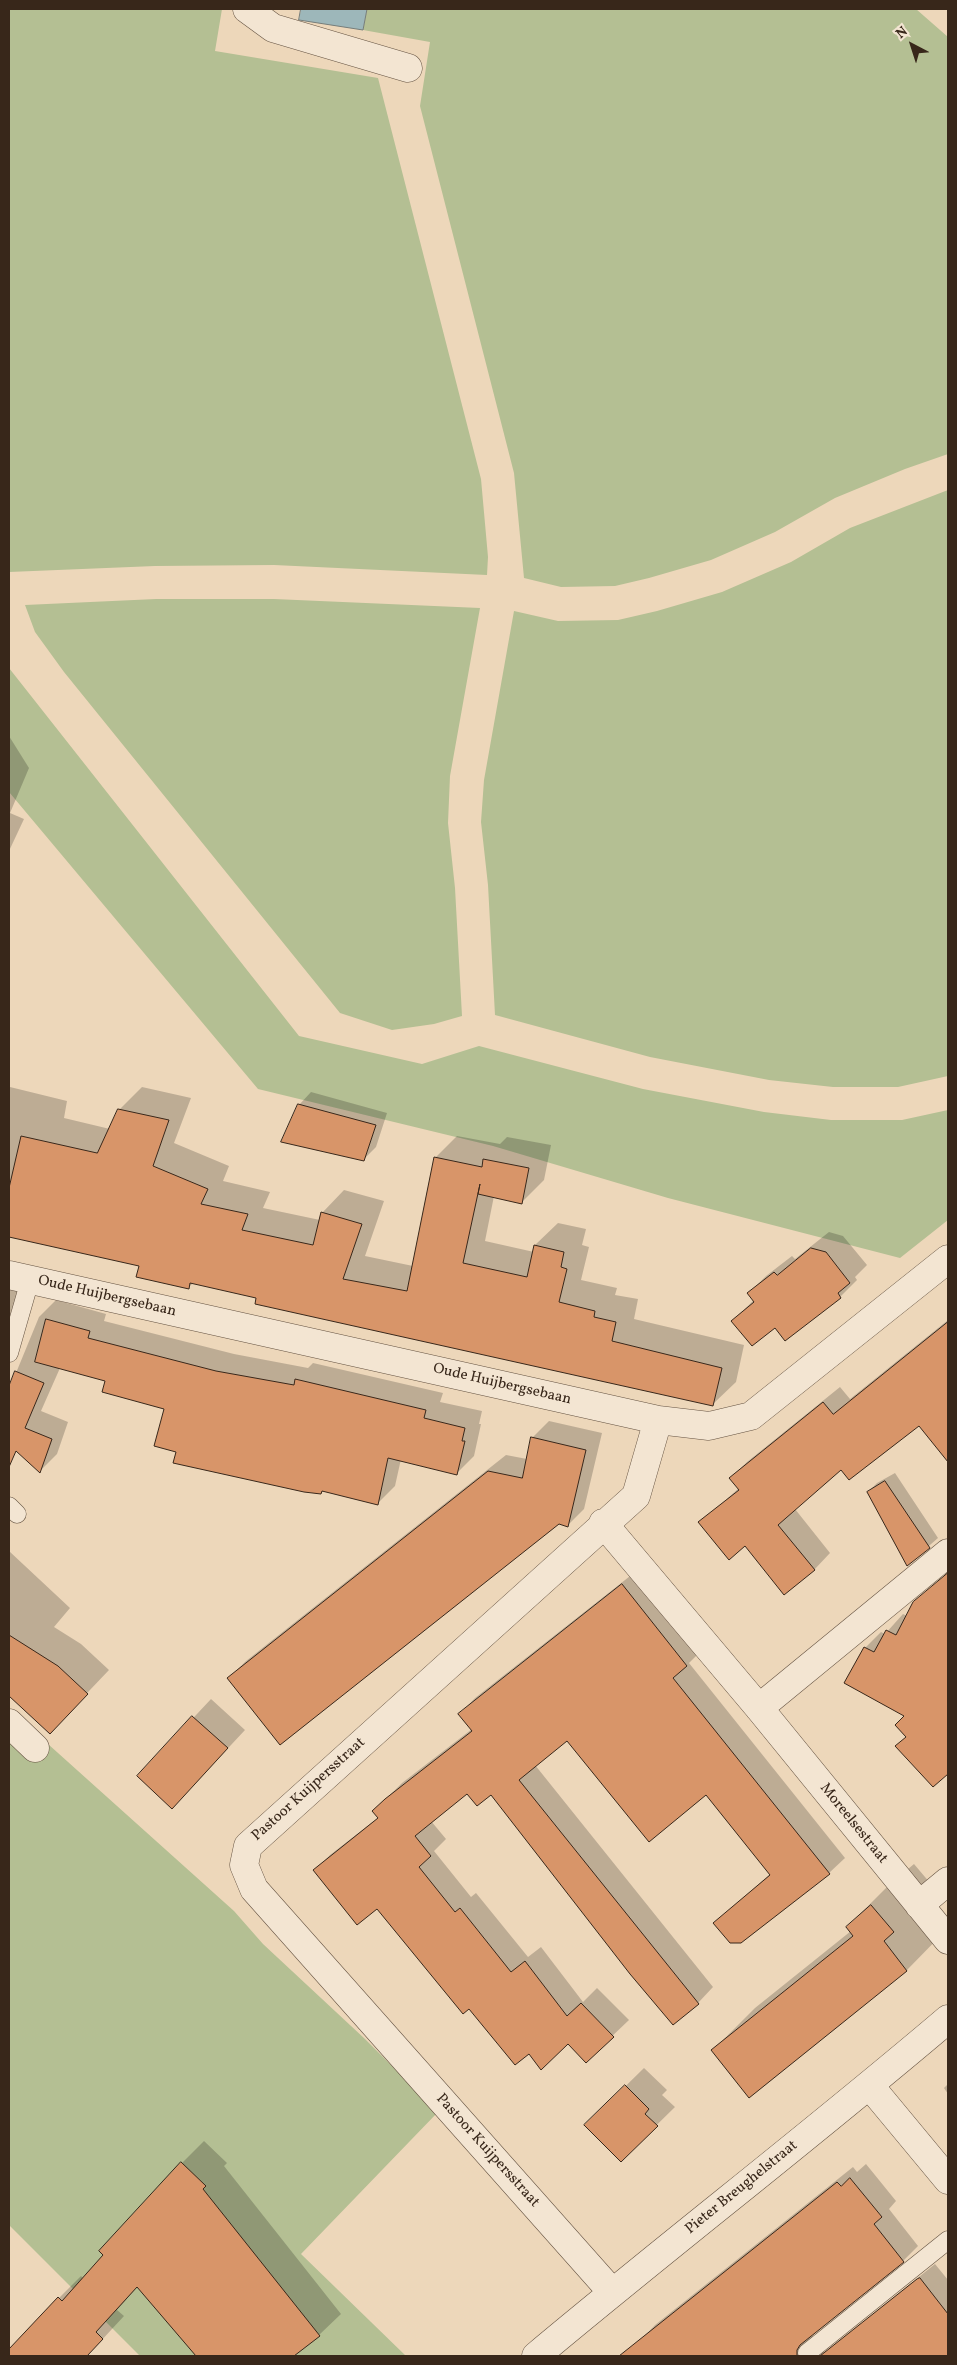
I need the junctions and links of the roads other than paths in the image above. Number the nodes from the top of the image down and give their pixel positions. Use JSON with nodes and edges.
{"nodes":[{"id":1,"x":248,"y":9,"type":"edge"},
{"id":2,"x":408,"y":68,"type":"dead end"},
{"id":3,"x":948,"y":1259,"type":"edge"},
{"id":4,"x":19,"y":1278,"type":"edge"},
{"id":5,"x":9,"y":1353,"type":"edge"},
{"id":6,"x":658,"y":1420,"type":"junction"},
{"id":7,"x":603,"y":1523,"type":"junction"},
{"id":8,"x":948,"y":1553,"type":"edge"},
{"id":9,"x":759,"y":1708,"type":"junction"},
{"id":10,"x":9,"y":1723,"type":"edge"},
{"id":11,"x":35,"y":1748,"type":"dead end"},
{"id":12,"x":948,"y":1881,"type":"edge"},
{"id":13,"x":919,"y":1905,"type":"junction"},
{"id":14,"x":948,"y":1940,"type":"edge"},
{"id":15,"x":948,"y":2019,"type":"edge"},
{"id":16,"x":870,"y":2086,"type":"junction"},
{"id":17,"x":948,"y":2180,"type":"edge"},
{"id":18,"x":948,"y":2240,"type":"edge"},
{"id":19,"x":612,"y":2292,"type":"junction"},
{"id":20,"x":536,"y":2356,"type":"edge"},
{"id":21,"x":810,"y":2356,"type":"edge"}],
"edges":[{"from":1,"to":2,"type":"street"},
{"from":3,"to":6,"type":"street","name":"Oude Huijbergsebaan"},
{"from":4,"to":5,"type":"lane"},
{"from":4,"to":6,"type":"street","name":"Oude Huijbergsebaan"},
{"from":6,"to":7,"type":"street","name":"Pastoor Kuijpersstraat"},
{"from":7,"to":9,"type":"street","name":"Moreelsestraat"},
{"from":7,"to":19,"type":"street","name":"Pastoor Kuijpersstraat"},
{"from":8,"to":9,"type":"street"},
{"from":9,"to":13,"type":"street","name":"Moreelsestraat"},
{"from":10,"to":11,"type":"street"},
{"from":12,"to":13,"type":"street"},
{"from":13,"to":14,"type":"street","name":"Moreelsestraat"},
{"from":15,"to":16,"type":"street","name":"Pieter Breughelstraat"},
{"from":16,"to":17,"type":"street"},
{"from":16,"to":19,"type":"street","name":"Pieter Breughelstraat"},
{"from":18,"to":21,"type":"lane"},
{"from":19,"to":20,"type":"street","name":"Pieter Breughelstraat"}]}
